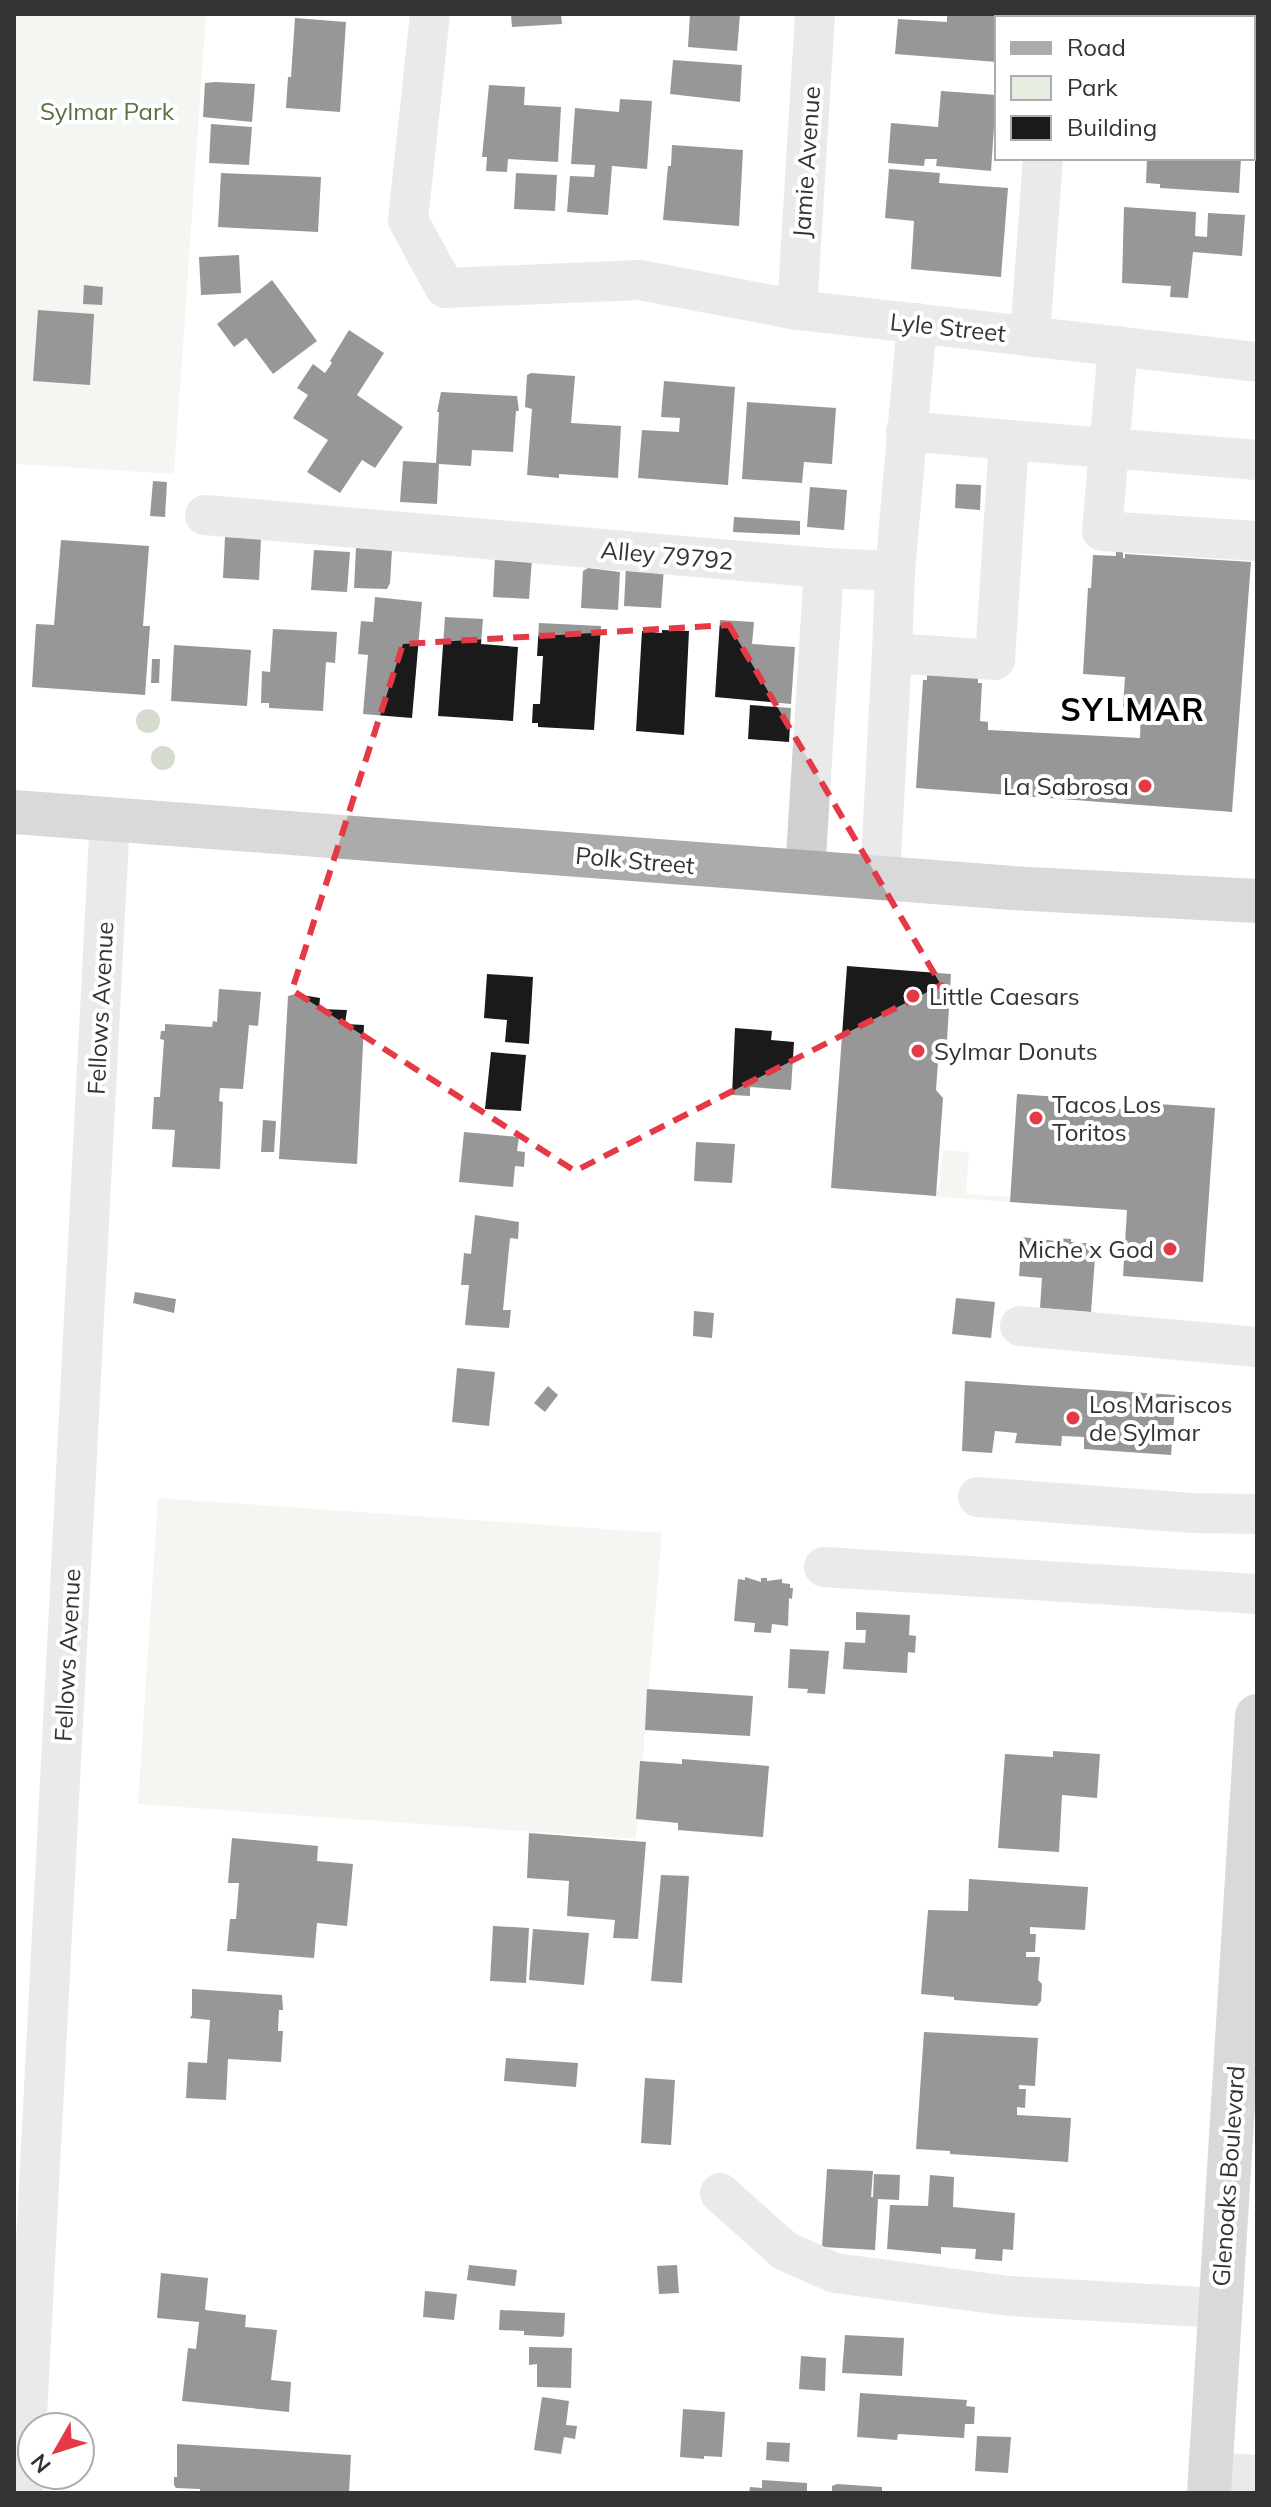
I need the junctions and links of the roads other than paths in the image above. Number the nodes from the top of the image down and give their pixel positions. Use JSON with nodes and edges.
{"nodes":[{"id":1,"x":430,"y":14,"type":"edge"},
{"id":2,"x":815,"y":14,"type":"edge"},
{"id":3,"x":1043,"y":160,"type":"edge"},
{"id":4,"x":797,"y":310,"type":"junction"},
{"id":5,"x":917,"y":323,"type":"junction"},
{"id":6,"x":1030,"y":336,"type":"junction"},
{"id":7,"x":1118,"y":346,"type":"junction"},
{"id":8,"x":1257,"y":362,"type":"edge"},
{"id":9,"x":906,"y":431,"type":"junction"},
{"id":10,"x":1009,"y":440,"type":"junction"},
{"id":11,"x":1111,"y":447,"type":"junction"},
{"id":12,"x":1257,"y":460,"type":"edge"},
{"id":13,"x":205,"y":515,"type":"dead end"},
{"id":14,"x":1257,"y":541,"type":"edge"},
{"id":15,"x":824,"y":568,"type":"junction"},
{"id":16,"x":895,"y":571,"type":"junction"},
{"id":17,"x":892,"y":653,"type":"junction"},
{"id":18,"x":14,"y":812,"type":"edge"},
{"id":19,"x":110,"y":818,"type":"junction"},
{"id":20,"x":805,"y":873,"type":"junction"},
{"id":21,"x":880,"y":876,"type":"junction"},
{"id":22,"x":1257,"y":901,"type":"edge"},
{"id":23,"x":1020,"y":1326,"type":"dead end"},
{"id":24,"x":1257,"y":1347,"type":"edge"},
{"id":25,"x":978,"y":1497,"type":"dead end"},
{"id":26,"x":1257,"y":1514,"type":"edge"},
{"id":27,"x":824,"y":1567,"type":"dead end"},
{"id":28,"x":1257,"y":1594,"type":"edge"},
{"id":29,"x":1257,"y":1716,"type":"edge"},
{"id":30,"x":720,"y":2193,"type":"dead end"},
{"id":31,"x":1220,"y":2308,"type":"junction"},
{"id":32,"x":22,"y":2339,"type":"edge"},
{"id":33,"x":1257,"y":2475,"type":"edge"},
{"id":34,"x":1209,"y":2482,"type":"edge"},
{"id":35,"x":23,"y":2493,"type":"edge"}],
"edges":[{"from":1,"to":4,"type":"street","name":"Lyle Street"},
{"from":2,"to":4,"type":"street","name":"Jamie Avenue"},
{"from":3,"to":6,"type":"street"},
{"from":4,"to":5,"type":"street","name":"Lyle Street"},
{"from":5,"to":6,"type":"street","name":"Lyle Street"},
{"from":5,"to":9,"type":"street"},
{"from":6,"to":7,"type":"street","name":"Lyle Street"},
{"from":7,"to":8,"type":"street","name":"Lyle Street"},
{"from":7,"to":11,"type":"street"},
{"from":9,"to":10,"type":"street"},
{"from":9,"to":16,"type":"street"},
{"from":10,"to":11,"type":"street"},
{"from":10,"to":17,"type":"street"},
{"from":11,"to":12,"type":"street"},
{"from":11,"to":14,"type":"street"},
{"from":13,"to":15,"type":"street","name":"Alley 79792"},
{"from":15,"to":16,"type":"street","name":"Alley 79792"},
{"from":15,"to":20,"type":"street"},
{"from":16,"to":17,"type":"street"},
{"from":17,"to":21,"type":"street"},
{"from":18,"to":19,"type":"main road","name":"Polk Street"},
{"from":19,"to":20,"type":"main road","name":"Polk Street"},
{"from":19,"to":32,"type":"street","name":"Fellows Avenue"},
{"from":20,"to":21,"type":"main road","name":"Polk Street"},
{"from":21,"to":22,"type":"main road","name":"Polk Street"},
{"from":23,"to":24,"type":"street"},
{"from":25,"to":26,"type":"street"},
{"from":27,"to":28,"type":"street"},
{"from":29,"to":31,"type":"main road","name":"Glenoaks Boulevard"},
{"from":30,"to":31,"type":"street"},
{"from":31,"to":34,"type":"main road","name":"Glenoaks Boulevard"},
{"from":32,"to":35,"type":"street","name":"Fellows Avenue"},
{"from":33,"to":34,"type":"street"}]}
